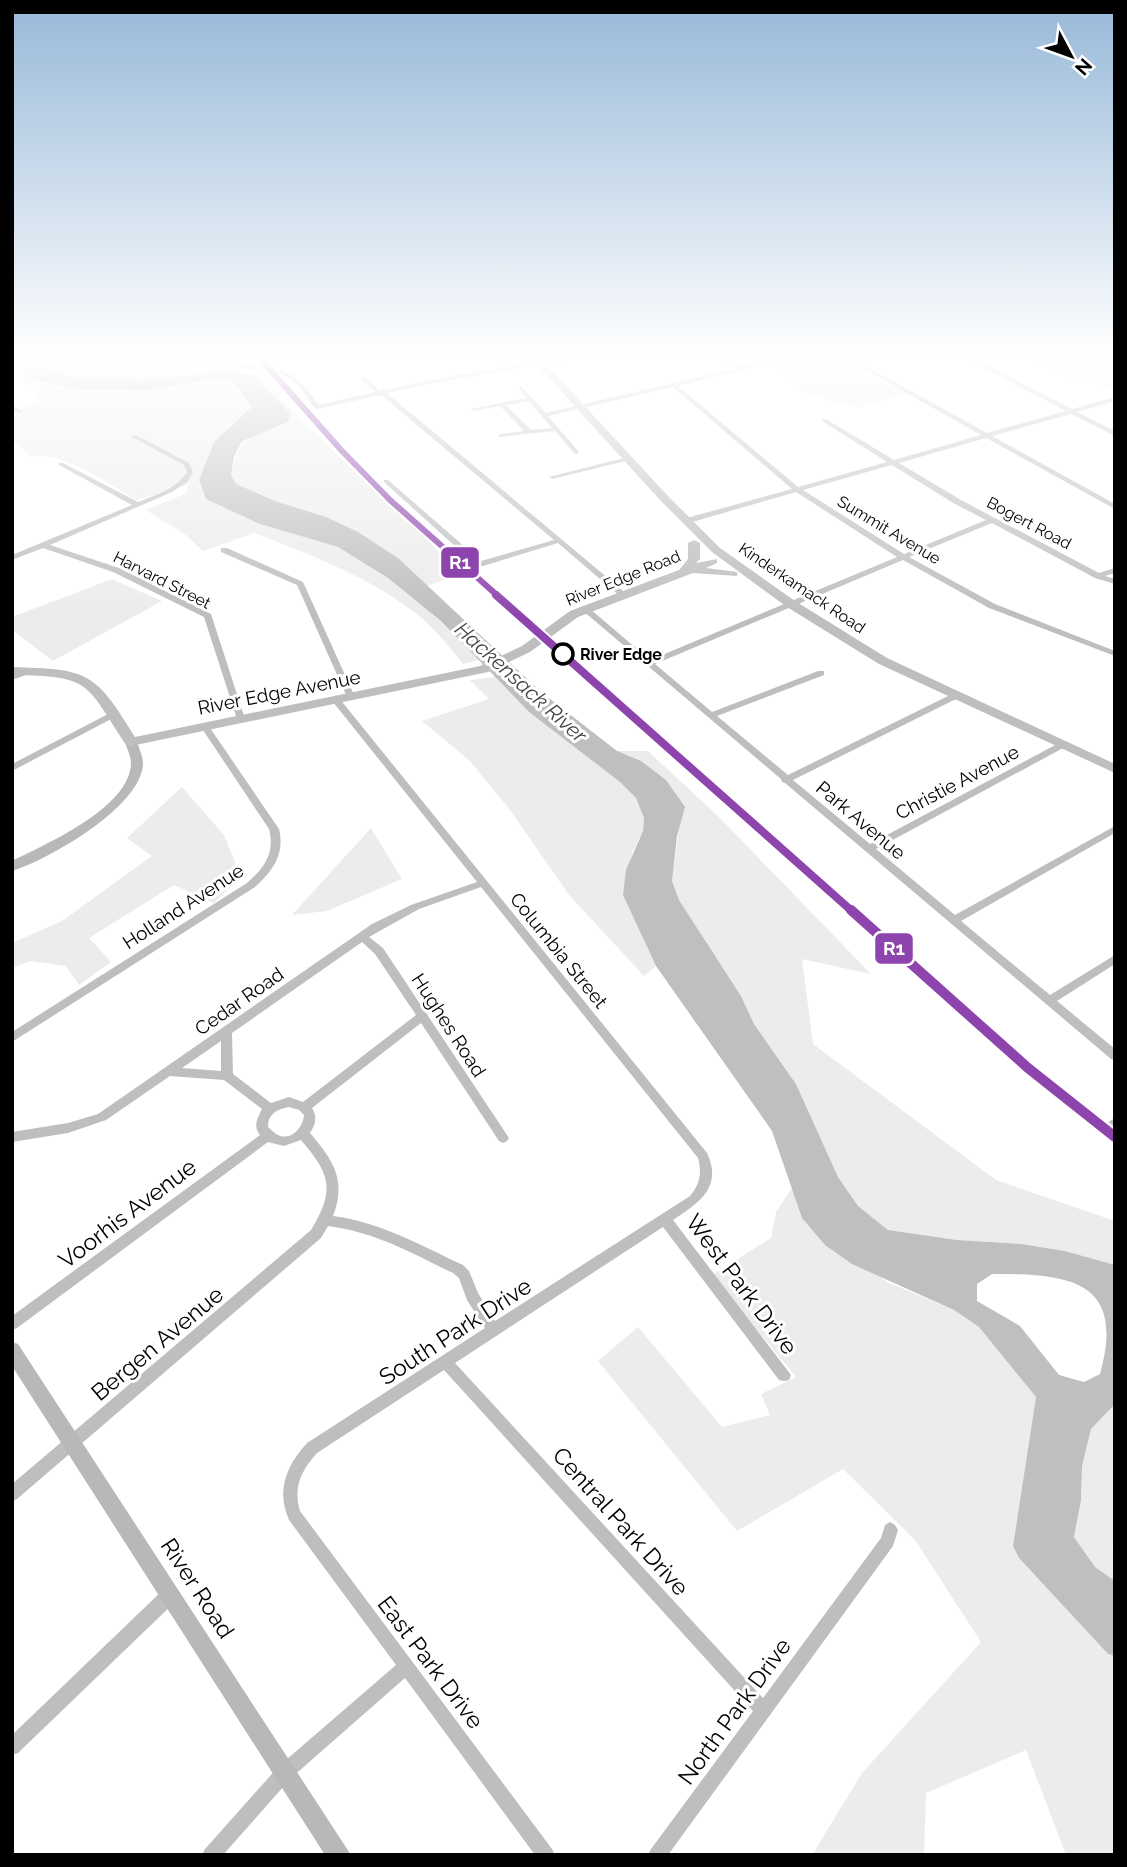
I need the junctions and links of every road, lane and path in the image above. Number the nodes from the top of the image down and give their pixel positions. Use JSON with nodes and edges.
{"nodes":[{"id":1,"x":147,"y":442,"type":"edge"},
{"id":2,"x":440,"y":442,"type":"edge"},
{"id":3,"x":567,"y":442,"type":"edge"},
{"id":4,"x":613,"y":442,"type":"edge"},
{"id":5,"x":741,"y":442,"type":"edge"},
{"id":6,"x":861,"y":442,"type":"edge"},
{"id":7,"x":961,"y":442,"type":"edge"},
{"id":8,"x":999,"y":442,"type":"edge"},
{"id":9,"x":576,"y":452,"type":"dead end"},
{"id":10,"x":628,"y":458,"type":"junction"},
{"id":11,"x":893,"y":462,"type":"junction"},
{"id":12,"x":61,"y":464,"type":"dead end"},
{"id":13,"x":552,"y":477,"type":"dead end"},
{"id":14,"x":386,"y":481,"type":"dead end"},
{"id":15,"x":798,"y":490,"type":"junction"},
{"id":16,"x":138,"y":505,"type":"junction"},
{"id":17,"x":1115,"y":508,"type":"edge"},
{"id":18,"x":992,"y":520,"type":"junction"},
{"id":19,"x":685,"y":526,"type":"junction"},
{"id":20,"x":558,"y":541,"type":"junction"},
{"id":21,"x":694,"y":543,"type":"junction"},
{"id":22,"x":43,"y":545,"type":"junction"},
{"id":23,"x":224,"y":550,"type":"dead end"},
{"id":24,"x":902,"y":557,"type":"junction"},
{"id":25,"x":12,"y":558,"type":"edge"},
{"id":26,"x":713,"y":561,"type":"junction"},
{"id":27,"x":1115,"y":570,"type":"edge"},
{"id":28,"x":683,"y":572,"type":"junction"},
{"id":29,"x":733,"y":574,"type":"junction"},
{"id":30,"x":1098,"y":576,"type":"junction"},
{"id":31,"x":1115,"y":582,"type":"edge"},
{"id":32,"x":624,"y":595,"type":"junction"},
{"id":33,"x":791,"y":604,"type":"junction"},
{"id":34,"x":586,"y":610,"type":"junction"},
{"id":35,"x":1115,"y":654,"type":"edge"},
{"id":36,"x":650,"y":663,"type":"junction"},
{"id":37,"x":19,"y":671,"type":"edge"},
{"id":38,"x":821,"y":673,"type":"dead end"},
{"id":39,"x":12,"y":678,"type":"edge"},
{"id":40,"x":435,"y":680,"type":"joint"},
{"id":41,"x":957,"y":695,"type":"junction"},
{"id":42,"x":351,"y":697,"type":"junction"},
{"id":43,"x":336,"y":700,"type":"junction"},
{"id":44,"x":114,"y":714,"type":"junction"},
{"id":45,"x":710,"y":716,"type":"junction"},
{"id":46,"x":240,"y":719,"type":"junction"},
{"id":47,"x":205,"y":727,"type":"junction"},
{"id":48,"x":131,"y":742,"type":"junction"},
{"id":49,"x":1062,"y":745,"type":"junction"},
{"id":50,"x":12,"y":768,"type":"edge"},
{"id":51,"x":1115,"y":769,"type":"edge"},
{"id":52,"x":785,"y":780,"type":"junction"},
{"id":53,"x":1115,"y":829,"type":"edge"},
{"id":54,"x":868,"y":849,"type":"junction"},
{"id":55,"x":13,"y":866,"type":"edge"},
{"id":56,"x":483,"y":883,"type":"junction"},
{"id":57,"x":953,"y":921,"type":"junction"},
{"id":58,"x":362,"y":936,"type":"junction"},
{"id":59,"x":1115,"y":959,"type":"edge"},
{"id":60,"x":1049,"y":1001,"type":"junction"},
{"id":61,"x":422,"y":1016,"type":"junction"},
{"id":62,"x":226,"y":1032,"type":"junction"},
{"id":63,"x":12,"y":1038,"type":"edge"},
{"id":64,"x":1115,"y":1056,"type":"edge"},
{"id":65,"x":169,"y":1071,"type":"junction"},
{"id":66,"x":227,"y":1076,"type":"junction"},
{"id":67,"x":305,"y":1107,"type":"junction"},
{"id":68,"x":270,"y":1109,"type":"junction"},
{"id":69,"x":303,"y":1134,"type":"junction"},
{"id":70,"x":267,"y":1136,"type":"junction"},
{"id":71,"x":12,"y":1137,"type":"edge"},
{"id":72,"x":503,"y":1138,"type":"dead end"},
{"id":73,"x":325,"y":1220,"type":"junction"},
{"id":74,"x":665,"y":1220,"type":"junction"},
{"id":75,"x":12,"y":1324,"type":"edge"},
{"id":76,"x":494,"y":1331,"type":"junction"},
{"id":77,"x":12,"y":1350,"type":"edge"},
{"id":78,"x":446,"y":1362,"type":"junction"},
{"id":79,"x":783,"y":1375,"type":"dead end"},
{"id":80,"x":72,"y":1443,"type":"junction"},
{"id":81,"x":289,"y":1493,"type":"joint"},
{"id":82,"x":12,"y":1494,"type":"edge"},
{"id":83,"x":890,"y":1530,"type":"dead end"},
{"id":84,"x":171,"y":1594,"type":"junction"},
{"id":85,"x":407,"y":1667,"type":"junction"},
{"id":86,"x":763,"y":1710,"type":"junction"},
{"id":87,"x":12,"y":1747,"type":"edge"},
{"id":88,"x":285,"y":1772,"type":"junction"},
{"id":89,"x":211,"y":1855,"type":"edge"},
{"id":90,"x":338,"y":1855,"type":"edge"},
{"id":91,"x":546,"y":1855,"type":"edge"},
{"id":92,"x":657,"y":1855,"type":"edge"}],
"edges":[{"from":1,"to":16,"type":"street"},
{"from":2,"to":20,"type":"street"},
{"from":3,"to":9,"type":"street"},
{"from":4,"to":10,"type":"main road"},
{"from":5,"to":15,"type":"street","name":"Summit Avenue"},
{"from":6,"to":11,"type":"street","name":"Bogert Road"},
{"from":7,"to":11,"type":"street"},
{"from":8,"to":17,"type":"street"},
{"from":10,"to":13,"type":"street"},
{"from":10,"to":19,"type":"main road"},
{"from":11,"to":15,"type":"street"},
{"from":11,"to":18,"type":"street","name":"Bogert Road"},
{"from":12,"to":16,"type":"street"},
{"from":14,"to":20,"type":"street"},
{"from":15,"to":19,"type":"street"},
{"from":15,"to":24,"type":"street","name":"Summit Avenue"},
{"from":16,"to":22,"type":"street"},
{"from":18,"to":24,"type":"street"},
{"from":18,"to":30,"type":"street","name":"Bogert Road"},
{"from":19,"to":21,"type":"main road"},
{"from":19,"to":33,"type":"main road","name":"Kinderkamack Road"},
{"from":20,"to":32,"type":"street"},
{"from":21,"to":26,"type":"main road"},
{"from":21,"to":28,"type":"main road"},
{"from":22,"to":25,"type":"street"},
{"from":22,"to":46,"type":"street","name":"Harvard Street"},
{"from":23,"to":42,"type":"street"},
{"from":24,"to":33,"type":"street"},
{"from":24,"to":35,"type":"street","name":"Summit Avenue"},
{"from":26,"to":28,"type":"main road","name":"River Edge Road"},
{"from":26,"to":29,"type":"main road"},
{"from":27,"to":30,"type":"street"},
{"from":28,"to":29,"type":"main road"},
{"from":28,"to":32,"type":"main road","name":"River Edge Road"},
{"from":29,"to":33,"type":"main road"},
{"from":30,"to":31,"type":"street","name":"Bogert Road"},
{"from":32,"to":34,"type":"main road","name":"River Edge Road"},
{"from":33,"to":36,"type":"street"},
{"from":33,"to":41,"type":"main road","name":"Kinderkamack Road"},
{"from":34,"to":36,"type":"street","name":"Park Avenue"},
{"from":34,"to":40,"type":"main road","name":"River Edge Road"},
{"from":36,"to":45,"type":"street","name":"Park Avenue"},
{"from":37,"to":39,"type":"street"},
{"from":37,"to":44,"type":"main road"},
{"from":38,"to":45,"type":"street"},
{"from":40,"to":42,"type":"main road","name":"River Edge Avenue"},
{"from":41,"to":49,"type":"main road","name":"Kinderkamack Road"},
{"from":41,"to":52,"type":"street"},
{"from":42,"to":43,"type":"main road","name":"River Edge Avenue"},
{"from":43,"to":46,"type":"main road","name":"River Edge Avenue"},
{"from":43,"to":56,"type":"street","name":"Columbia Street"},
{"from":44,"to":48,"type":"main road"},
{"from":44,"to":50,"type":"street"},
{"from":45,"to":52,"type":"street","name":"Park Avenue"},
{"from":46,"to":47,"type":"main road","name":"River Edge Avenue"},
{"from":47,"to":48,"type":"main road","name":"River Edge Avenue"},
{"from":47,"to":63,"type":"street","name":"Holland Avenue"},
{"from":48,"to":55,"type":"main road"},
{"from":49,"to":51,"type":"main road","name":"Kinderkamack Road"},
{"from":49,"to":54,"type":"street","name":"Christie Avenue"},
{"from":52,"to":54,"type":"street","name":"Park Avenue"},
{"from":53,"to":57,"type":"street"},
{"from":54,"to":57,"type":"street","name":"Park Avenue"},
{"from":56,"to":58,"type":"street","name":"Cedar Road"},
{"from":56,"to":74,"type":"street","name":"Columbia Street"},
{"from":57,"to":60,"type":"street","name":"Park Avenue"},
{"from":58,"to":61,"type":"street","name":"Hughes Road"},
{"from":58,"to":62,"type":"street","name":"Cedar Road"},
{"from":59,"to":60,"type":"street"},
{"from":60,"to":64,"type":"street","name":"Park Avenue"},
{"from":61,"to":67,"type":"street"},
{"from":61,"to":72,"type":"street","name":"Hughes Road"},
{"from":62,"to":65,"type":"street","name":"Cedar Road"},
{"from":62,"to":66,"type":"street"},
{"from":65,"to":66,"type":"street"},
{"from":65,"to":71,"type":"street","name":"Cedar Road"},
{"from":66,"to":68,"type":"street"},
{"from":67,"to":68,"type":"street"},
{"from":67,"to":69,"type":"street"},
{"from":68,"to":70,"type":"street"},
{"from":69,"to":70,"type":"street"},
{"from":69,"to":73,"type":"street"},
{"from":70,"to":75,"type":"street","name":"Voorhis Avenue"},
{"from":73,"to":76,"type":"street"},
{"from":73,"to":80,"type":"street","name":"Bergen Avenue"},
{"from":74,"to":76,"type":"street","name":"South Park Drive"},
{"from":74,"to":79,"type":"street","name":"West Park Drive"},
{"from":76,"to":78,"type":"street","name":"South Park Drive"},
{"from":77,"to":80,"type":"main road","name":"River Road"},
{"from":78,"to":81,"type":"street","name":"South Park Drive"},
{"from":78,"to":86,"type":"street","name":"Central Park Drive"},
{"from":80,"to":82,"type":"street","name":"Bergen Avenue"},
{"from":80,"to":84,"type":"main road","name":"River Road"},
{"from":81,"to":85,"type":"street","name":"East Park Drive"},
{"from":83,"to":86,"type":"street","name":"North Park Drive"},
{"from":84,"to":87,"type":"street"},
{"from":84,"to":88,"type":"main road","name":"River Road"},
{"from":85,"to":88,"type":"street"},
{"from":85,"to":91,"type":"street","name":"East Park Drive"},
{"from":86,"to":92,"type":"street","name":"North Park Drive"},
{"from":88,"to":89,"type":"street"},
{"from":88,"to":90,"type":"main road","name":"River Road"}]}
